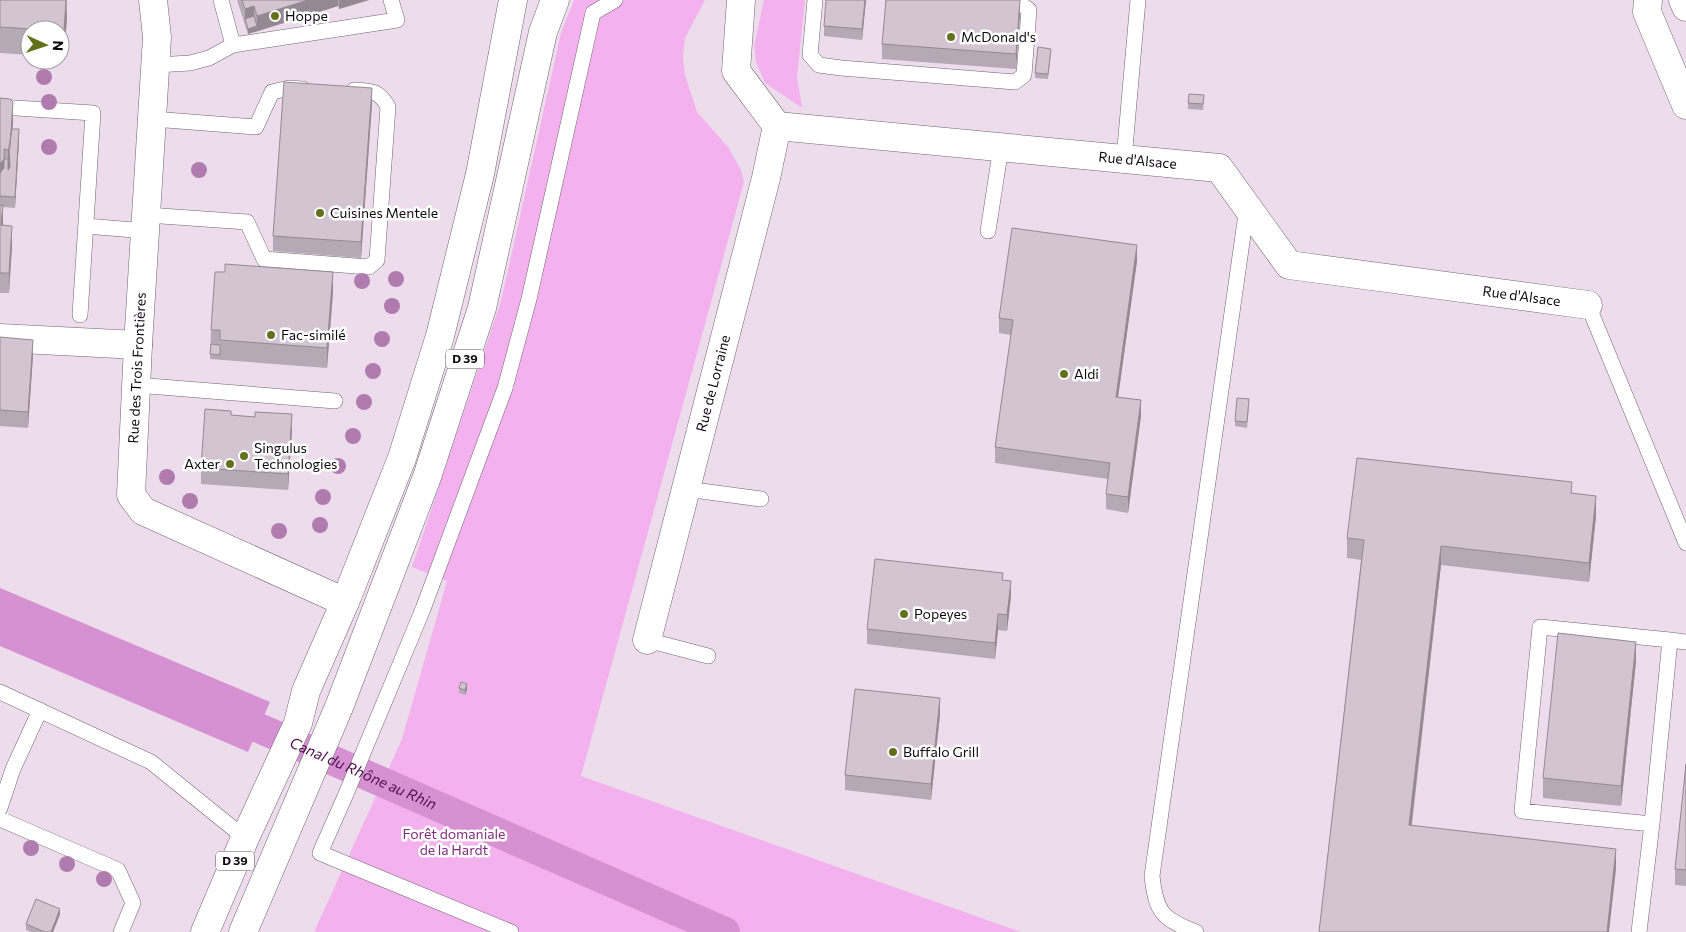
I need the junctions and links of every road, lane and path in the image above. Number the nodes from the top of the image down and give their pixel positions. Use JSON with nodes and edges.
{"nodes":[{"id":1,"x":154,"y":0,"type":"edge"},
{"id":2,"x":221,"y":0,"type":"edge"},
{"id":3,"x":391,"y":0,"type":"edge"},
{"id":4,"x":513,"y":0,"type":"edge"},
{"id":5,"x":555,"y":0,"type":"edge"},
{"id":6,"x":615,"y":0,"type":"edge"},
{"id":7,"x":740,"y":0,"type":"edge"},
{"id":8,"x":815,"y":0,"type":"edge"},
{"id":9,"x":973,"y":0,"type":"edge"},
{"id":10,"x":1138,"y":0,"type":"edge"},
{"id":11,"x":1648,"y":0,"type":"edge"},
{"id":12,"x":1683,"y":0,"type":"edge"},
{"id":13,"x":1686,"y":7,"type":"edge"},
{"id":14,"x":233,"y":45,"type":"junction"},
{"id":15,"x":156,"y":65,"type":"junction"},
{"id":16,"x":316,"y":89,"type":"edge"},
{"id":17,"x":335,"y":90,"type":"edge"},
{"id":18,"x":1686,"y":105,"type":"edge"},
{"id":19,"x":0,"y":107,"type":"edge"},
{"id":20,"x":153,"y":119,"type":"junction"},
{"id":21,"x":777,"y":126,"type":"junction"},
{"id":22,"x":1001,"y":147,"type":"junction"},
{"id":23,"x":1124,"y":159,"type":"junction"},
{"id":24,"x":1247,"y":207,"type":"junction"},
{"id":25,"x":146,"y":223,"type":"junction"},
{"id":26,"x":86,"y":226,"type":"junction"},
{"id":27,"x":988,"y":231,"type":"dead end"},
{"id":28,"x":1588,"y":305,"type":"joint"},
{"id":29,"x":80,"y":314,"type":"dead end"},
{"id":30,"x":0,"y":338,"type":"edge"},
{"id":31,"x":138,"y":345,"type":"junction"},
{"id":32,"x":136,"y":385,"type":"junction"},
{"id":33,"x":335,"y":401,"type":"dead end"},
{"id":34,"x":686,"y":489,"type":"junction"},
{"id":35,"x":761,"y":499,"type":"dead end"},
{"id":36,"x":1686,"y":543,"type":"edge"},
{"id":37,"x":345,"y":602,"type":"junction"},
{"id":38,"x":647,"y":640,"type":"joint"},
{"id":39,"x":1670,"y":640,"type":"junction"},
{"id":40,"x":1686,"y":642,"type":"edge"},
{"id":41,"x":708,"y":656,"type":"dead end"},
{"id":42,"x":0,"y":692,"type":"edge"},
{"id":43,"x":40,"y":710,"type":"junction"},
{"id":44,"x":0,"y":808,"type":"edge"},
{"id":45,"x":0,"y":819,"type":"edge"},
{"id":46,"x":1652,"y":824,"type":"junction"},
{"id":47,"x":245,"y":838,"type":"junction"},
{"id":48,"x":121,"y":932,"type":"edge"},
{"id":49,"x":205,"y":932,"type":"edge"},
{"id":50,"x":243,"y":932,"type":"edge"},
{"id":51,"x":511,"y":932,"type":"edge"},
{"id":52,"x":1196,"y":932,"type":"edge"},
{"id":53,"x":1639,"y":932,"type":"edge"}],
"edges":[{"from":1,"to":15,"type":"main road","name":"Rue des Trois Frontières"},
{"from":2,"to":14,"type":"lane"},
{"from":3,"to":14,"type":"lane"},
{"from":4,"to":37,"type":"main road","number":"D 39"},
{"from":5,"to":50,"type":"main road","number":"D 39"},
{"from":6,"to":51,"type":"lane"},
{"from":7,"to":21,"type":"main road"},
{"from":8,"to":9,"type":"lane"},
{"from":10,"to":23,"type":"lane"},
{"from":11,"to":18,"type":"main road"},
{"from":12,"to":13,"type":"main road"},
{"from":14,"to":15,"type":"lane"},
{"from":15,"to":20,"type":"main road","name":"Rue des Trois Frontières"},
{"from":16,"to":20,"type":"lane"},
{"from":17,"to":25,"type":"lane"},
{"from":19,"to":26,"type":"lane"},
{"from":20,"to":25,"type":"main road","name":"Rue des Trois Frontières"},
{"from":21,"to":22,"type":"main road","name":"Rue d'Alsace"},
{"from":21,"to":34,"type":"main road","name":"Rue de Lorraine"},
{"from":22,"to":23,"type":"main road","name":"Rue d'Alsace"},
{"from":22,"to":27,"type":"lane"},
{"from":23,"to":24,"type":"main road","name":"Rue d'Alsace"},
{"from":24,"to":28,"type":"main road","name":"Rue d'Alsace"},
{"from":24,"to":52,"type":"lane"},
{"from":25,"to":26,"type":"lane"},
{"from":25,"to":31,"type":"main road","name":"Rue des Trois Frontières"},
{"from":26,"to":29,"type":"lane"},
{"from":28,"to":36,"type":"lane"},
{"from":30,"to":31,"type":"main road"},
{"from":31,"to":32,"type":"main road","name":"Rue des Trois Frontières"},
{"from":32,"to":33,"type":"lane"},
{"from":32,"to":37,"type":"main road","name":"Rue des Trois Frontières"},
{"from":34,"to":35,"type":"lane"},
{"from":34,"to":38,"type":"main road","name":"Rue de Lorraine"},
{"from":37,"to":47,"type":"main road","number":"D 39"},
{"from":38,"to":41,"type":"lane"},
{"from":39,"to":40,"type":"lane"},
{"from":39,"to":46,"type":"lane"},
{"from":39,"to":46,"type":"lane"},
{"from":42,"to":43,"type":"lane"},
{"from":43,"to":44,"type":"lane"},
{"from":43,"to":47,"type":"lane"},
{"from":45,"to":48,"type":"lane"},
{"from":46,"to":53,"type":"lane"},
{"from":47,"to":49,"type":"main road","number":"D 39"}]}
